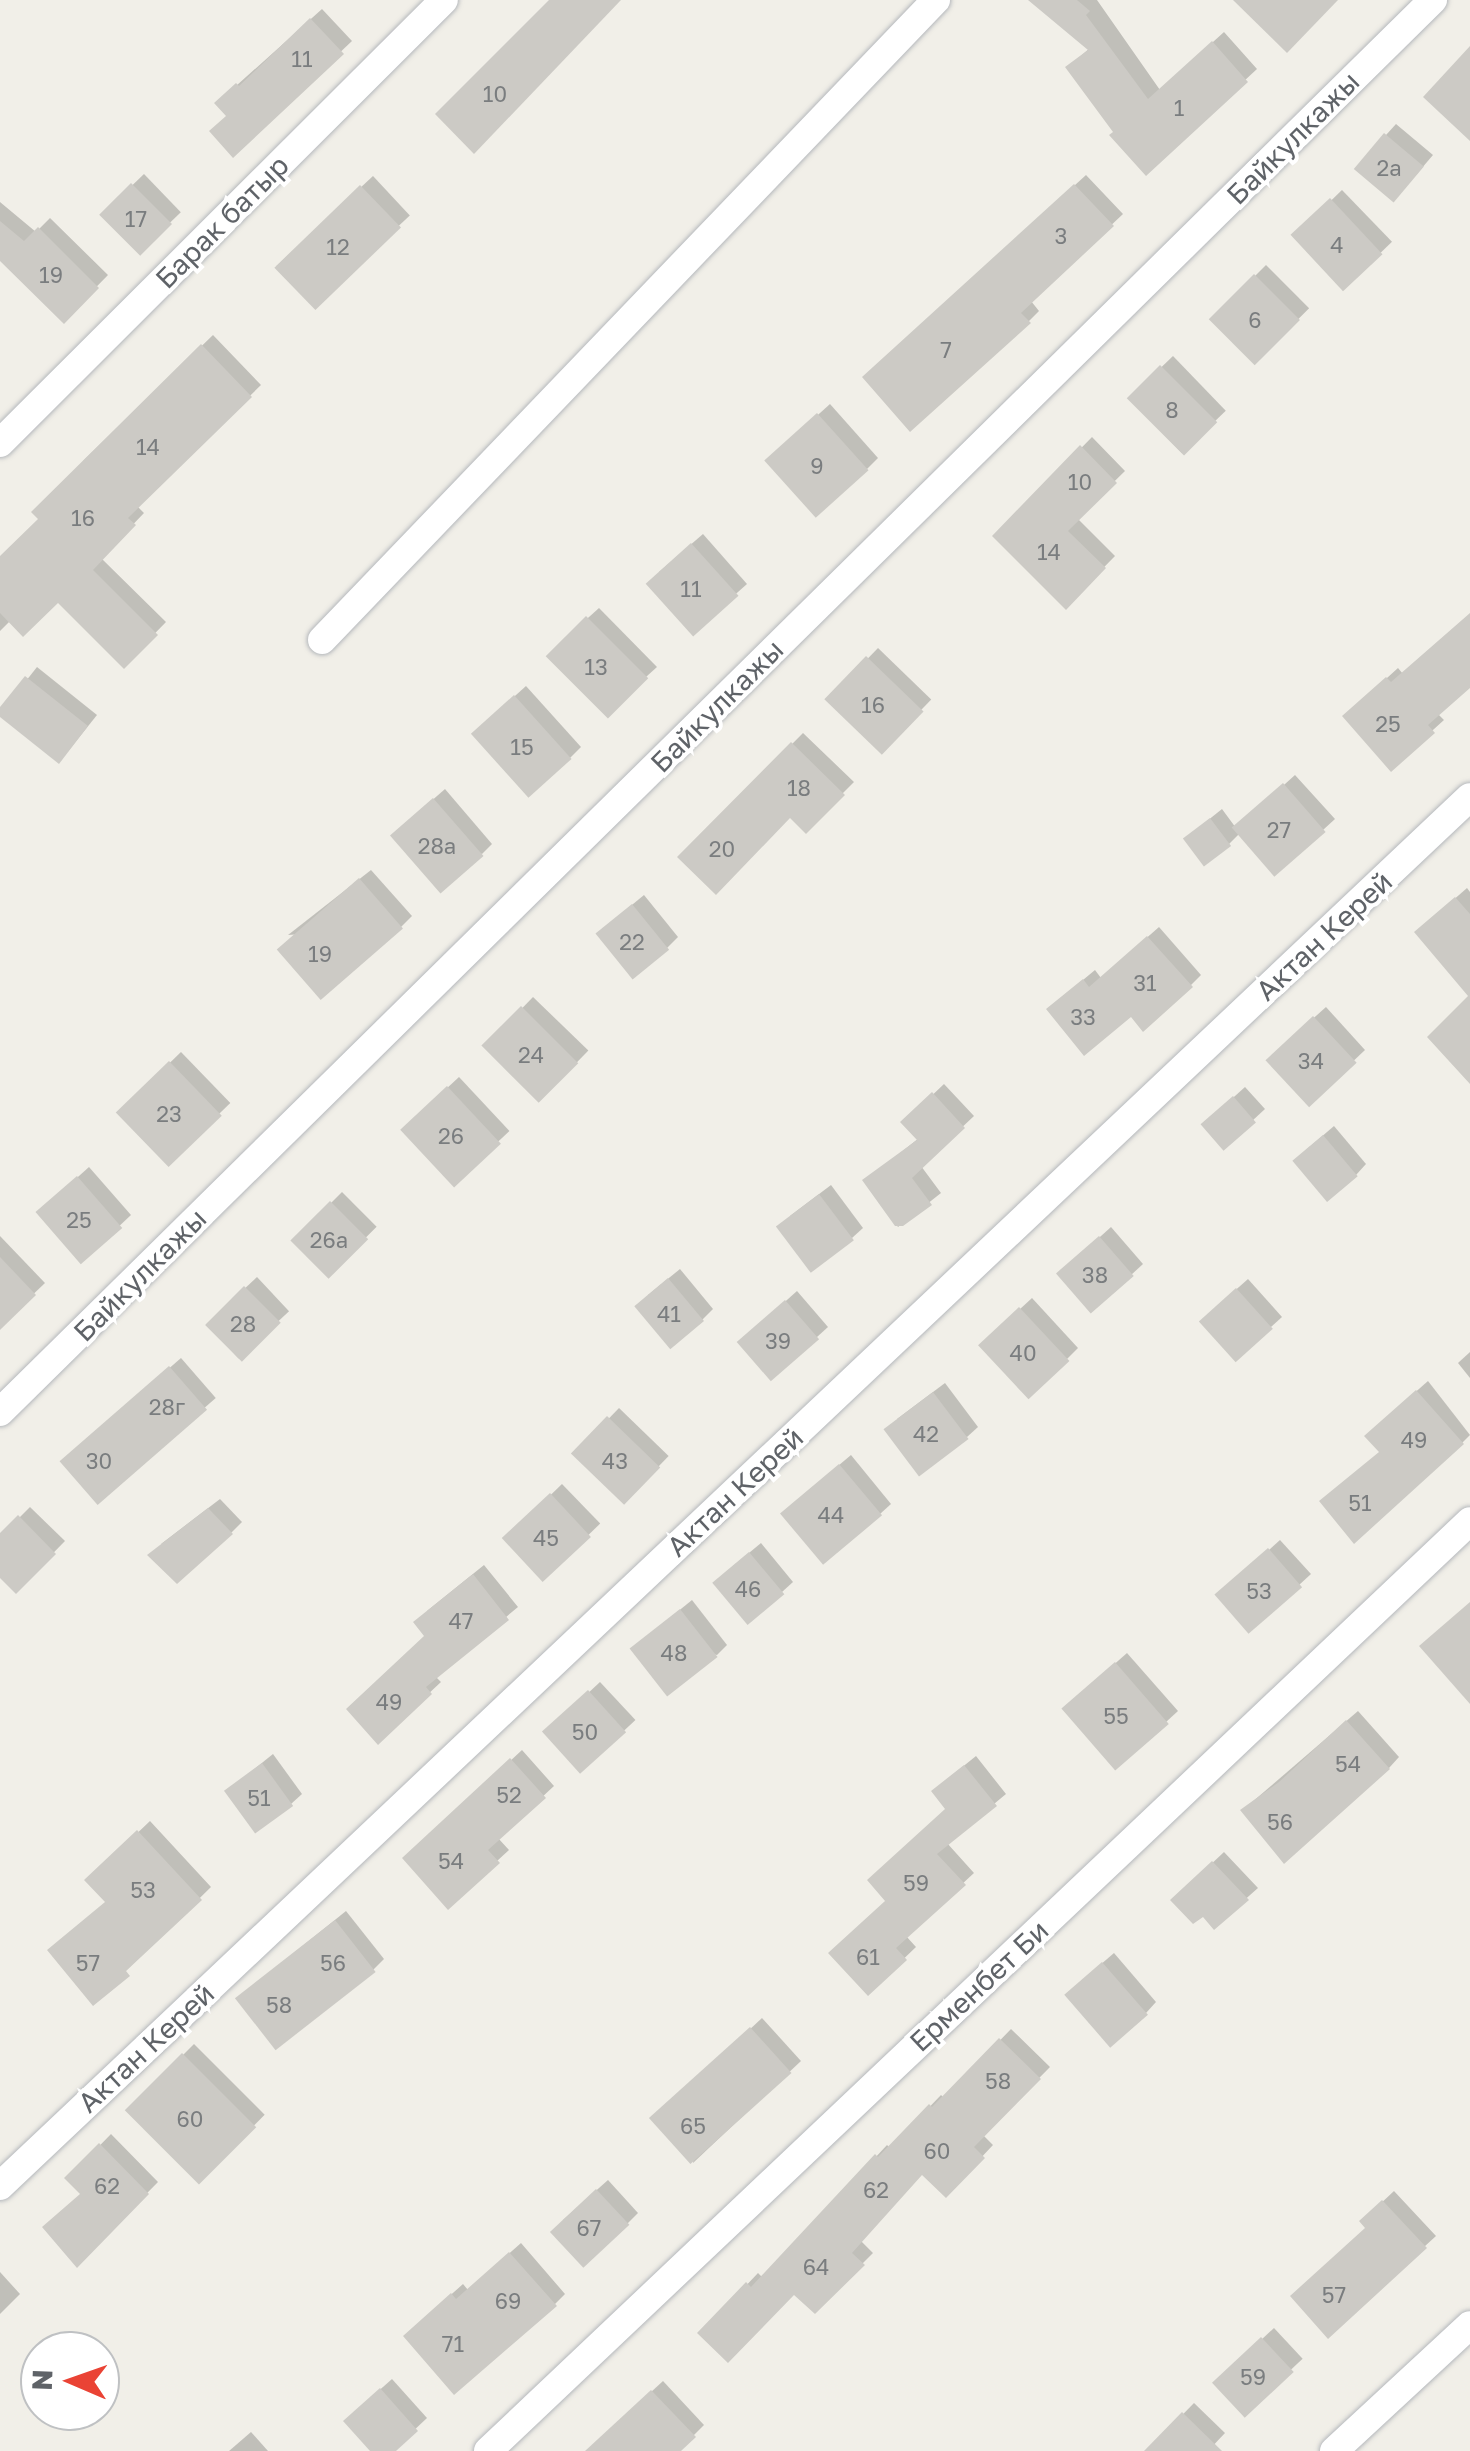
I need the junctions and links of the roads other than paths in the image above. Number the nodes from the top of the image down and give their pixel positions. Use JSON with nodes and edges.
{"nodes":[{"id":1,"x":444,"y":0,"type":"edge"},
{"id":2,"x":936,"y":0,"type":"edge"},
{"id":3,"x":1433,"y":0,"type":"edge"},
{"id":4,"x":0,"y":443,"type":"edge"},
{"id":5,"x":322,"y":640,"type":"dead end"},
{"id":6,"x":1470,"y":797,"type":"edge"},
{"id":7,"x":0,"y":1412,"type":"edge"},
{"id":8,"x":1470,"y":1522,"type":"edge"},
{"id":9,"x":0,"y":2186,"type":"edge"},
{"id":10,"x":1470,"y":2325,"type":"edge"},
{"id":11,"x":488,"y":2451,"type":"edge"},
{"id":12,"x":1334,"y":2451,"type":"edge"}],
"edges":[{"from":1,"to":4,"type":"street","name":"Барак батыр"},
{"from":2,"to":5,"type":"street"},
{"from":3,"to":7,"type":"street","name":"Байкулкажы"},
{"from":6,"to":9,"type":"street","name":"Актан Керей"},
{"from":8,"to":11,"type":"street","name":"Ерменбет Би"},
{"from":10,"to":12,"type":"street"}]}
